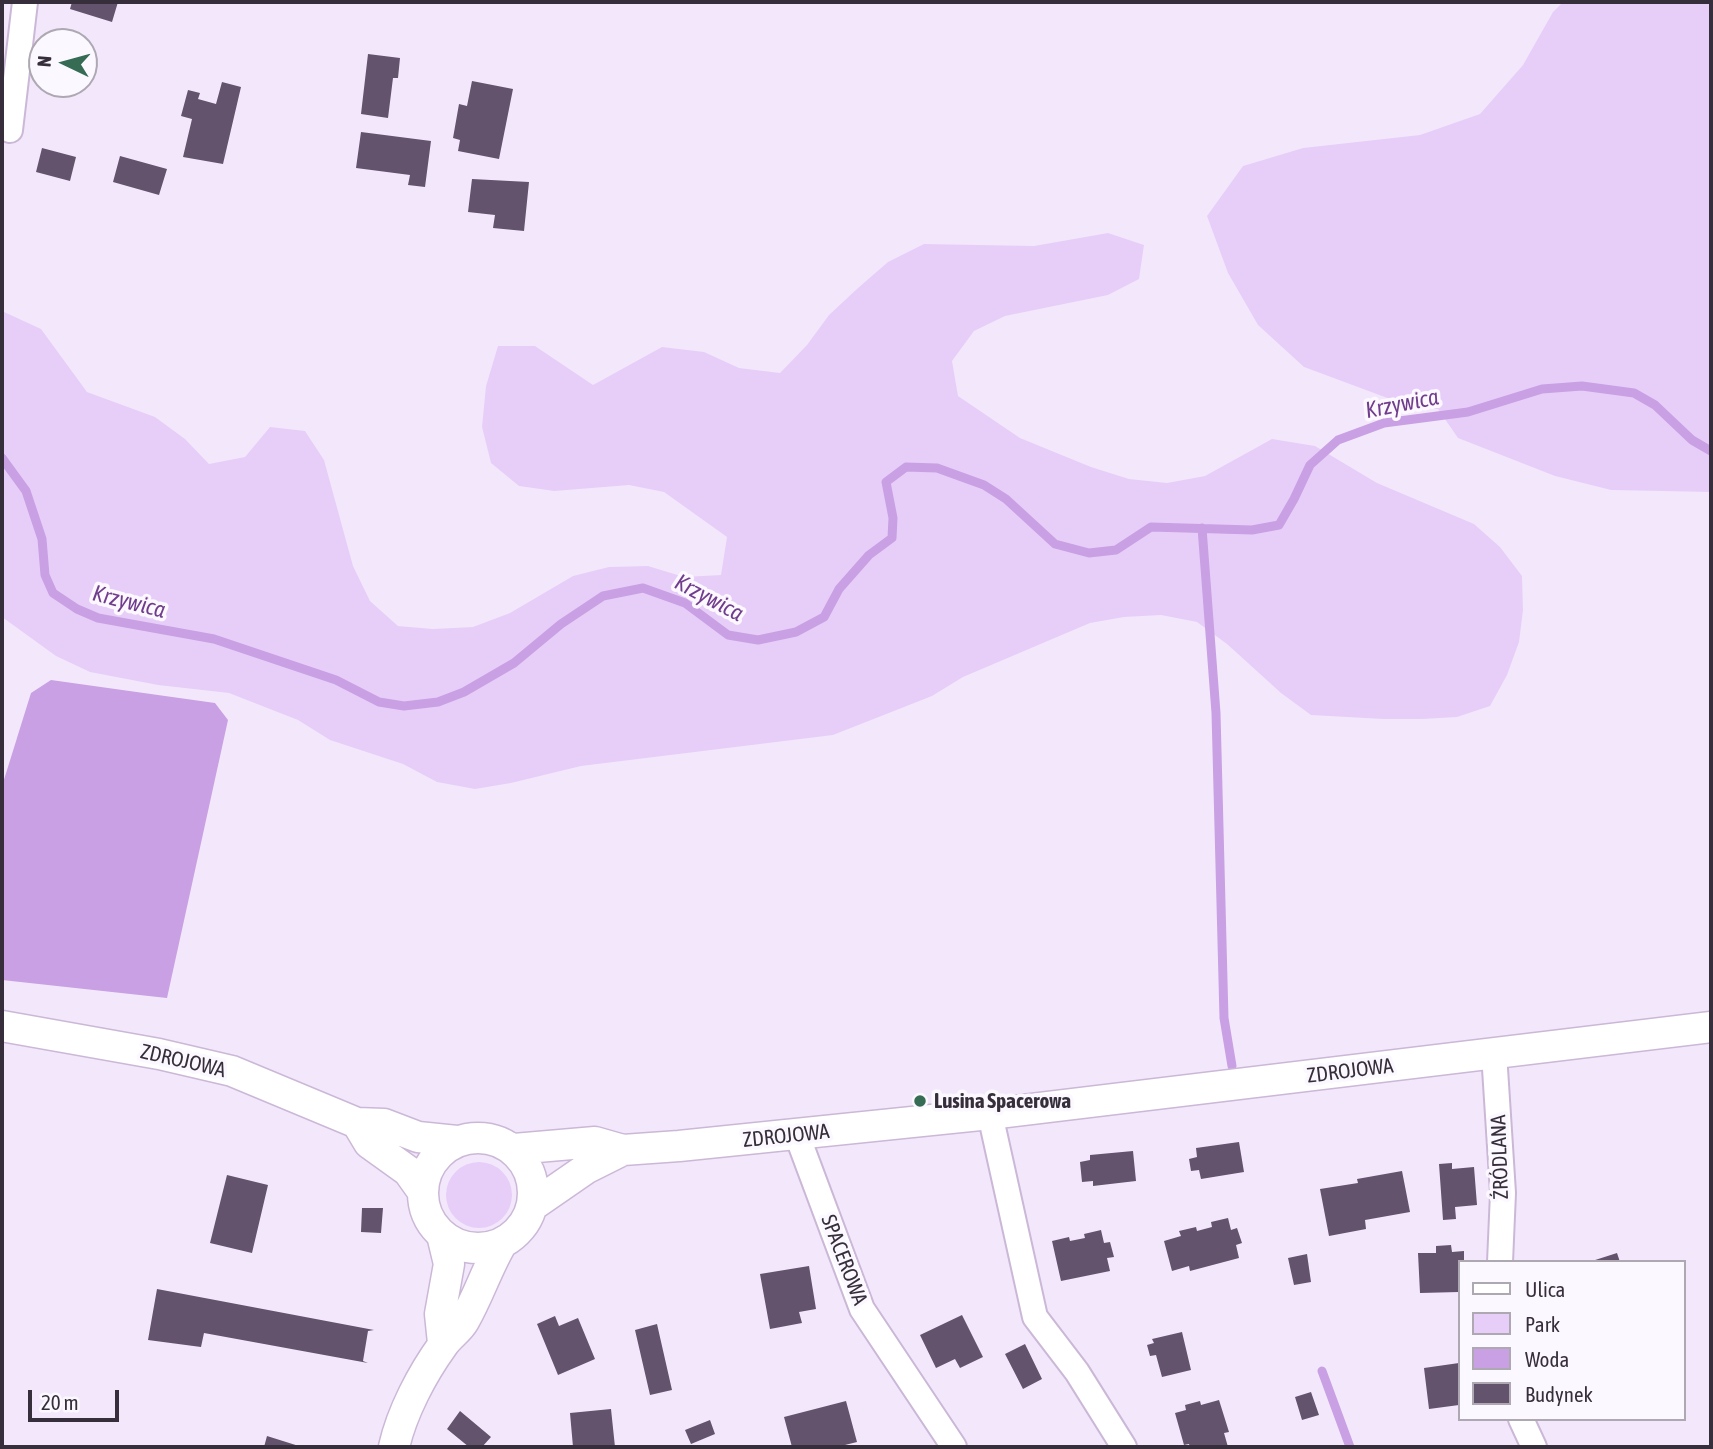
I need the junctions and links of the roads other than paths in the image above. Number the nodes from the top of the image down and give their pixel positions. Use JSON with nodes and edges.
{"nodes":[{"id":1,"x":24,"y":2,"type":"edge"},
{"id":2,"x":10,"y":130,"type":"dead end"},
{"id":3,"x":2,"y":1026,"type":"edge"},
{"id":4,"x":1711,"y":1027,"type":"edge"},
{"id":5,"x":1494,"y":1053,"type":"junction"},
{"id":6,"x":989,"y":1114,"type":"junction"},
{"id":7,"x":357,"y":1122,"type":"junction"},
{"id":8,"x":797,"y":1135,"type":"junction"},
{"id":9,"x":457,"y":1141,"type":"junction"},
{"id":10,"x":514,"y":1149,"type":"junction"},
{"id":11,"x":623,"y":1150,"type":"junction"},
{"id":12,"x":423,"y":1192,"type":"junction"},
{"id":13,"x":532,"y":1206,"type":"junction"},
{"id":14,"x":442,"y":1234,"type":"junction"},
{"id":15,"x":502,"y":1243,"type":"junction"},
{"id":16,"x":1500,"y":1260,"type":"edge"},
{"id":17,"x":443,"y":1343,"type":"junction"},
{"id":18,"x":1522,"y":1421,"type":"edge"},
{"id":19,"x":394,"y":1447,"type":"edge"},
{"id":20,"x":954,"y":1447,"type":"edge"},
{"id":21,"x":1124,"y":1447,"type":"edge"},
{"id":22,"x":1534,"y":1447,"type":"edge"}],
"edges":[{"from":1,"to":2,"type":"street"},
{"from":3,"to":7,"type":"street","name":"ZDROJOWA"},
{"from":4,"to":5,"type":"street","name":"ZDROJOWA"},
{"from":5,"to":6,"type":"street","name":"ZDROJOWA"},
{"from":5,"to":16,"type":"street","name":"ŹRÓDLANA"},
{"from":6,"to":8,"type":"street","name":"ZDROJOWA"},
{"from":6,"to":21,"type":"street"},
{"from":7,"to":9,"type":"street","name":"ZDROJOWA"},
{"from":7,"to":12,"type":"street"},
{"from":8,"to":11,"type":"street","name":"ZDROJOWA"},
{"from":8,"to":20,"type":"street","name":"SPACEROWA"},
{"from":9,"to":10,"type":"street"},
{"from":9,"to":12,"type":"street"},
{"from":10,"to":11,"type":"street","name":"ZDROJOWA"},
{"from":10,"to":13,"type":"street"},
{"from":11,"to":13,"type":"street","name":"ZDROJOWA"},
{"from":12,"to":14,"type":"street"},
{"from":13,"to":15,"type":"street"},
{"from":14,"to":15,"type":"street"},
{"from":14,"to":17,"type":"street"},
{"from":15,"to":17,"type":"street"},
{"from":17,"to":19,"type":"street"},
{"from":18,"to":22,"type":"street"}]}
